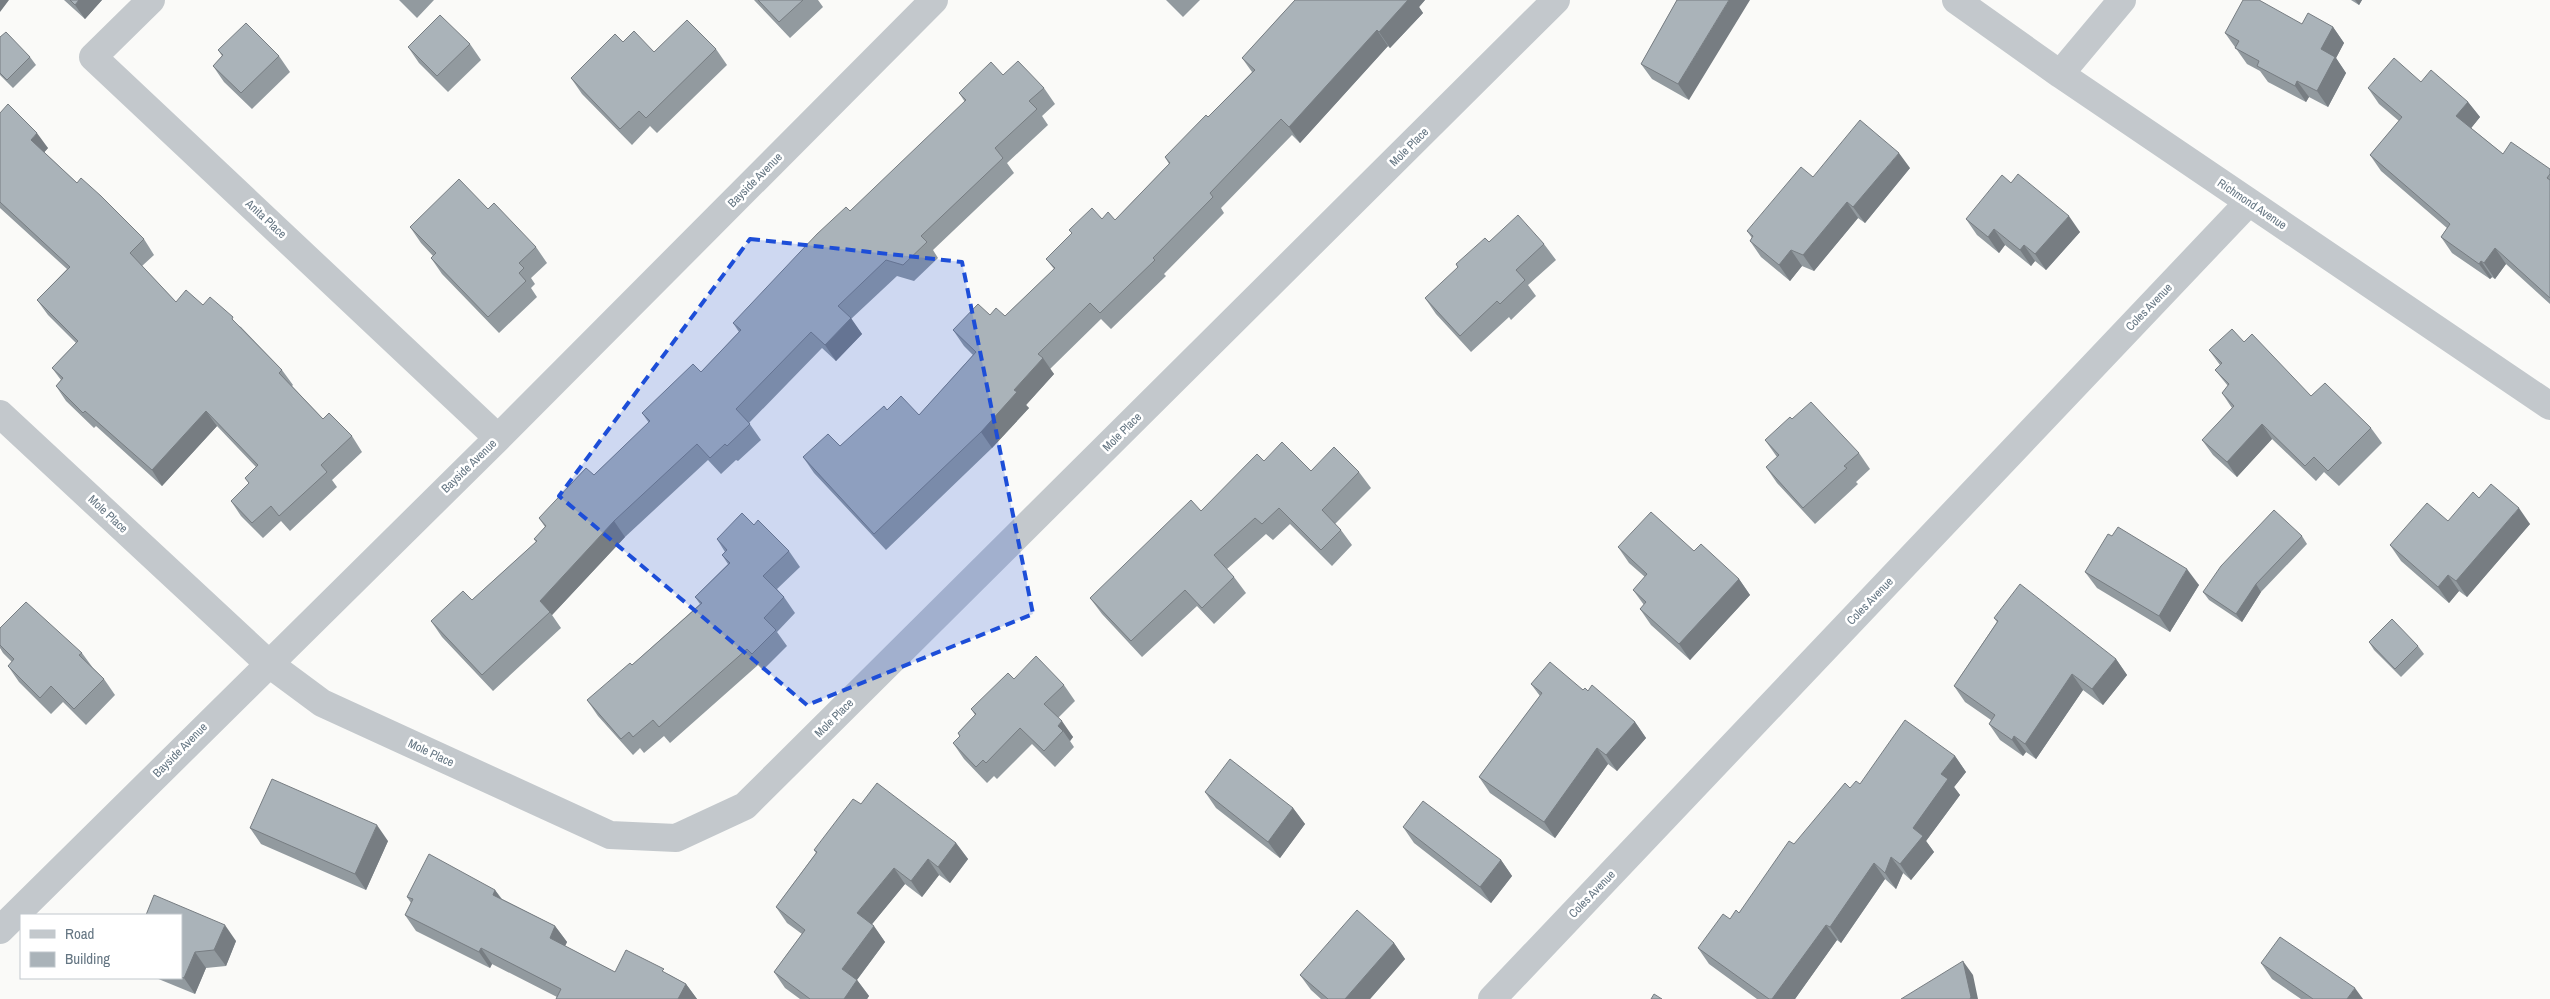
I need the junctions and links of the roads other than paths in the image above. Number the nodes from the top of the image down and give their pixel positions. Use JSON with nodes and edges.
{"nodes":[{"id":1,"x":151,"y":0,"type":"edge"},
{"id":2,"x":934,"y":0,"type":"edge"},
{"id":3,"x":1556,"y":0,"type":"edge"},
{"id":4,"x":1956,"y":0,"type":"edge"},
{"id":5,"x":2122,"y":0,"type":"edge"},
{"id":6,"x":2060,"y":74,"type":"junction"},
{"id":7,"x":2249,"y":202,"type":"junction"},
{"id":8,"x":2550,"y":406,"type":"edge"},
{"id":9,"x":0,"y":414,"type":"edge"},
{"id":10,"x":498,"y":438,"type":"junction"},
{"id":11,"x":268,"y":663,"type":"junction"},
{"id":12,"x":0,"y":930,"type":"edge"},
{"id":13,"x":1492,"y":999,"type":"edge"}],
"edges":[{"from":1,"to":10,"type":"street","name":"Anita Place"},
{"from":2,"to":10,"type":"street","name":"Bayside Avenue"},
{"from":3,"to":11,"type":"street","name":"Mole Place"},
{"from":4,"to":6,"type":"street","name":"Richmond Avenue"},
{"from":5,"to":6,"type":"street"},
{"from":6,"to":7,"type":"street","name":"Richmond Avenue"},
{"from":7,"to":8,"type":"street","name":"Richmond Avenue"},
{"from":7,"to":13,"type":"street","name":"Coles Avenue"},
{"from":9,"to":11,"type":"street","name":"Mole Place"},
{"from":10,"to":11,"type":"street","name":"Bayside Avenue"},
{"from":11,"to":12,"type":"street","name":"Bayside Avenue"}]}
